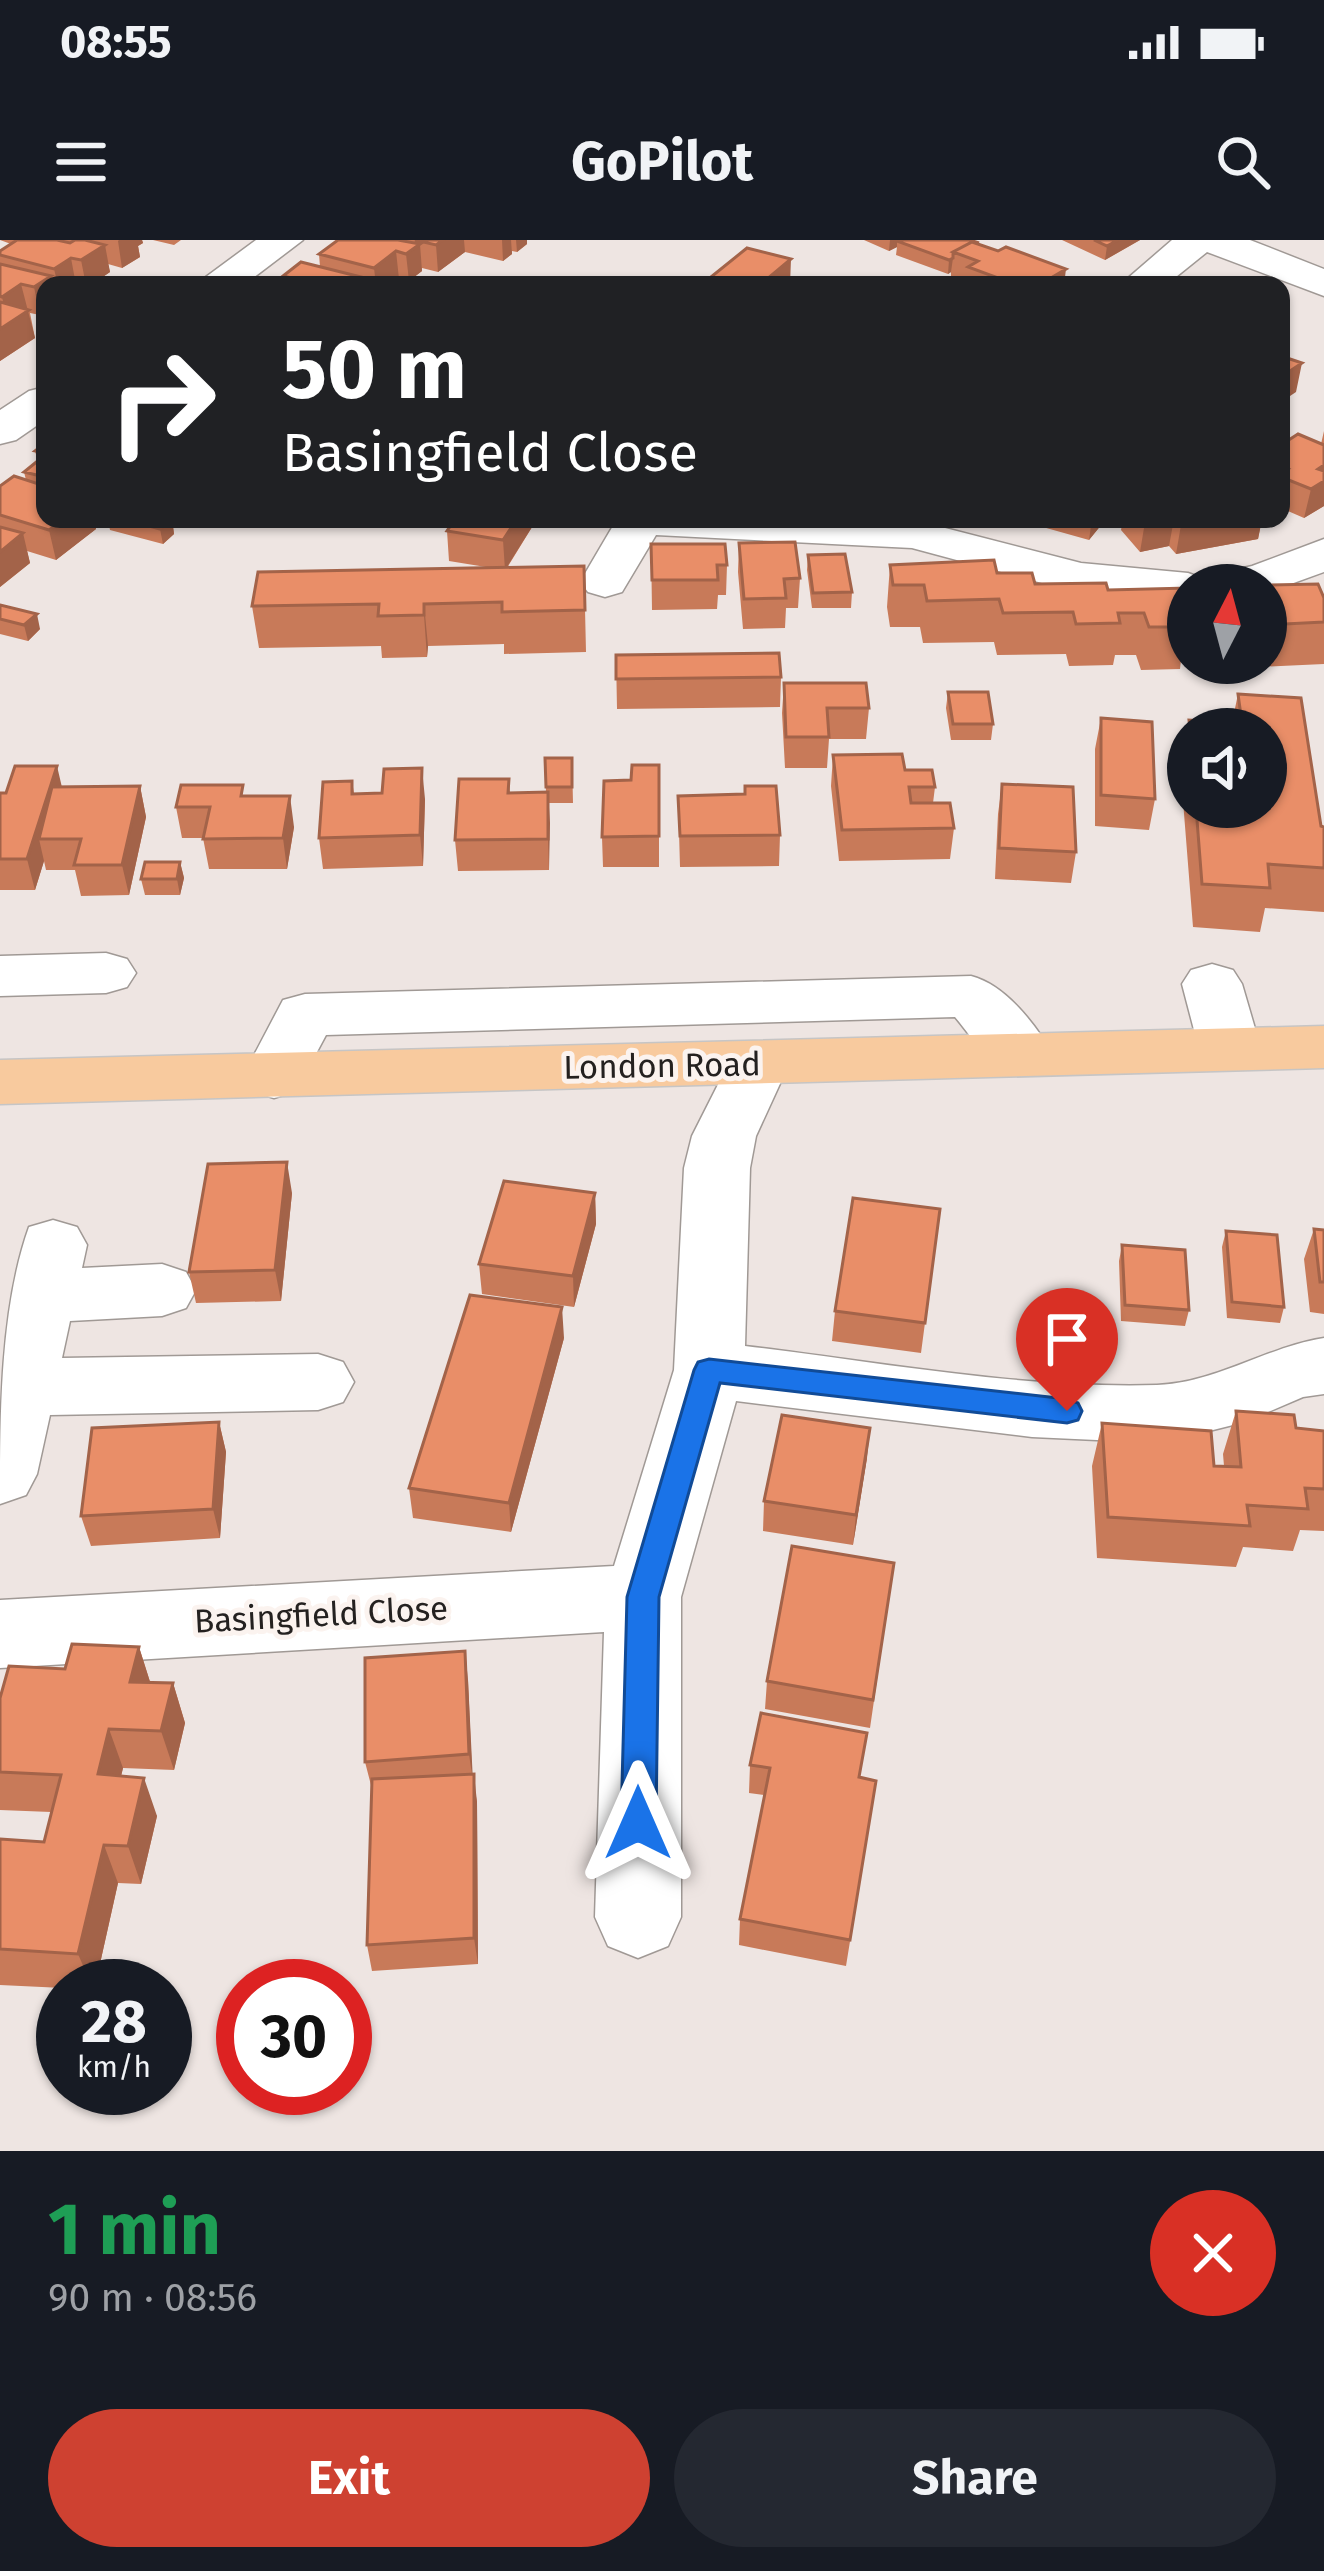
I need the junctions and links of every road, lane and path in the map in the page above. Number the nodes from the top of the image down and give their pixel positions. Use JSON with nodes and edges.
{"nodes":[{"id":1,"x":283,"y":240,"type":"edge"},
{"id":2,"x":1197,"y":240,"type":"edge"},
{"id":3,"x":1214,"y":240,"type":"edge"},
{"id":4,"x":229,"y":276,"type":"edge"},
{"id":5,"x":1152,"y":276,"type":"edge"},
{"id":6,"x":1324,"y":284,"type":"edge"},
{"id":7,"x":36,"y":406,"type":"edge"},
{"id":8,"x":0,"y":430,"type":"edge"},
{"id":9,"x":636,"y":528,"type":"edge"},
{"id":10,"x":797,"y":528,"type":"edge"},
{"id":11,"x":1324,"y":554,"type":"edge"},
{"id":12,"x":1287,"y":569,"type":"edge"},
{"id":13,"x":605,"y":581,"type":"dead end"},
{"id":14,"x":1167,"y":586,"type":"edge"},
{"id":15,"x":106,"y":974,"type":"dead end"},
{"id":16,"x":0,"y":976,"type":"edge"},
{"id":17,"x":1212,"y":984,"type":"dead end"},
{"id":18,"x":1324,"y":1047,"type":"edge"},
{"id":19,"x":1230,"y":1049,"type":"junction"},
{"id":20,"x":1023,"y":1056,"type":"junction"},
{"id":21,"x":758,"y":1064,"type":"junction"},
{"id":22,"x":274,"y":1076,"type":"junction"},
{"id":23,"x":0,"y":1082,"type":"edge"},
{"id":24,"x":162,"y":1290,"type":"dead end"},
{"id":25,"x":1324,"y":1366,"type":"edge"},
{"id":26,"x":709,"y":1370,"type":"junction"},
{"id":27,"x":318,"y":1382,"type":"dead end"},
{"id":28,"x":21,"y":1387,"type":"junction"},
{"id":29,"x":0,"y":1474,"type":"edge"},
{"id":30,"x":643,"y":1597,"type":"junction"},
{"id":31,"x":0,"y":1634,"type":"edge"},
{"id":32,"x":638,"y":1917,"type":"dead end"}],
"edges":[{"from":1,"to":4,"type":"street"},
{"from":2,"to":5,"type":"street"},
{"from":3,"to":6,"type":"street"},
{"from":7,"to":8,"type":"street"},
{"from":9,"to":13,"type":"street"},
{"from":10,"to":14,"type":"street"},
{"from":11,"to":12,"type":"street"},
{"from":15,"to":16,"type":"street"},
{"from":17,"to":19,"type":"street"},
{"from":18,"to":19,"type":"main road","name":"London Road"},
{"from":19,"to":20,"type":"main road","name":"London Road"},
{"from":20,"to":21,"type":"main road","name":"London Road"},
{"from":20,"to":22,"type":"street"},
{"from":21,"to":22,"type":"main road","name":"London Road"},
{"from":21,"to":26,"type":"street"},
{"from":22,"to":23,"type":"main road","name":"London Road"},
{"from":24,"to":28,"type":"street"},
{"from":25,"to":26,"type":"street"},
{"from":26,"to":30,"type":"street"},
{"from":27,"to":28,"type":"street"},
{"from":28,"to":29,"type":"street"},
{"from":30,"to":31,"type":"street","name":"Basingfield Close"},
{"from":30,"to":32,"type":"street"}]}
